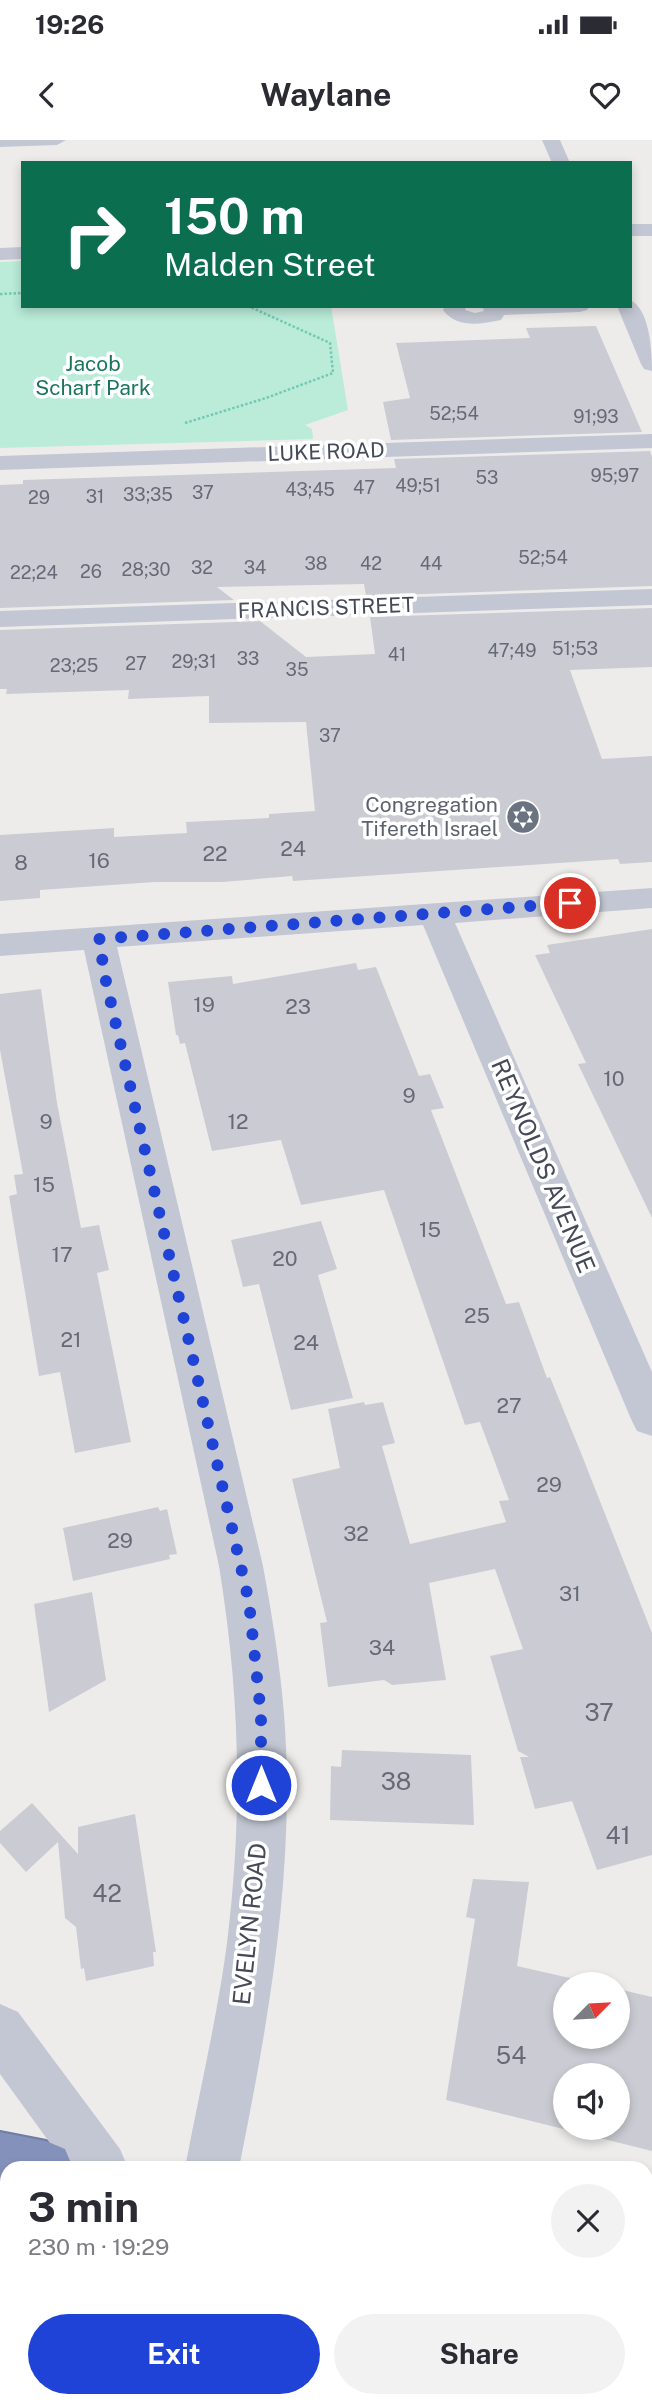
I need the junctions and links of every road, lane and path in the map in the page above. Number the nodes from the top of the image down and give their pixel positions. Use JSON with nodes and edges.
{"nodes":[{"id":1,"x":57,"y":140,"type":"edge"},
{"id":2,"x":551,"y":140,"type":"edge"},
{"id":3,"x":0,"y":142,"type":"edge"},
{"id":4,"x":560,"y":161,"type":"edge"},
{"id":5,"x":632,"y":230,"type":"edge"},
{"id":6,"x":652,"y":230,"type":"edge"},
{"id":7,"x":21,"y":253,"type":"edge"},
{"id":8,"x":0,"y":254,"type":"edge"},
{"id":9,"x":21,"y":293,"type":"edge"},
{"id":10,"x":0,"y":294,"type":"edge"},
{"id":11,"x":252,"y":308,"type":"edge"},
{"id":12,"x":455,"y":308,"type":"edge"},
{"id":13,"x":494,"y":308,"type":"edge"},
{"id":14,"x":628,"y":308,"type":"edge"},
{"id":15,"x":645,"y":332,"type":"edge"},
{"id":16,"x":652,"y":364,"type":"edge"},
{"id":17,"x":186,"y":422,"type":"dead end"},
{"id":18,"x":652,"y":441,"type":"edge"},
{"id":19,"x":0,"y":463,"type":"edge"},
{"id":20,"x":652,"y":597,"type":"edge"},
{"id":21,"x":0,"y":619,"type":"edge"},
{"id":22,"x":652,"y":898,"type":"edge"},
{"id":23,"x":435,"y":912,"type":"junction"},
{"id":24,"x":99,"y":939,"type":"junction"},
{"id":25,"x":0,"y":945,"type":"edge"},
{"id":26,"x":652,"y":1419,"type":"edge"},
{"id":27,"x":0,"y":2030,"type":"edge"},
{"id":28,"x":96,"y":2161,"type":"edge"},
{"id":29,"x":213,"y":2161,"type":"edge"}],
"edges":[{"from":1,"to":3,"type":"street"},
{"from":2,"to":4,"type":"street"},
{"from":5,"to":6,"type":"street"},
{"from":7,"to":8,"type":"street"},
{"from":9,"to":10,"type":"path"},
{"from":11,"to":17,"type":"path"},
{"from":12,"to":13,"type":"street"},
{"from":14,"to":15,"type":"street"},
{"from":15,"to":16,"type":"street"},
{"from":18,"to":19,"type":"street","name":"LUKE ROAD"},
{"from":20,"to":21,"type":"street","name":"FRANCIS STREET"},
{"from":22,"to":23,"type":"street"},
{"from":23,"to":24,"type":"street"},
{"from":23,"to":26,"type":"street","name":"REYNOLDS AVENUE"},
{"from":24,"to":25,"type":"street"},
{"from":24,"to":29,"type":"street","name":"EVELYN ROAD"},
{"from":27,"to":28,"type":"street"}]}
